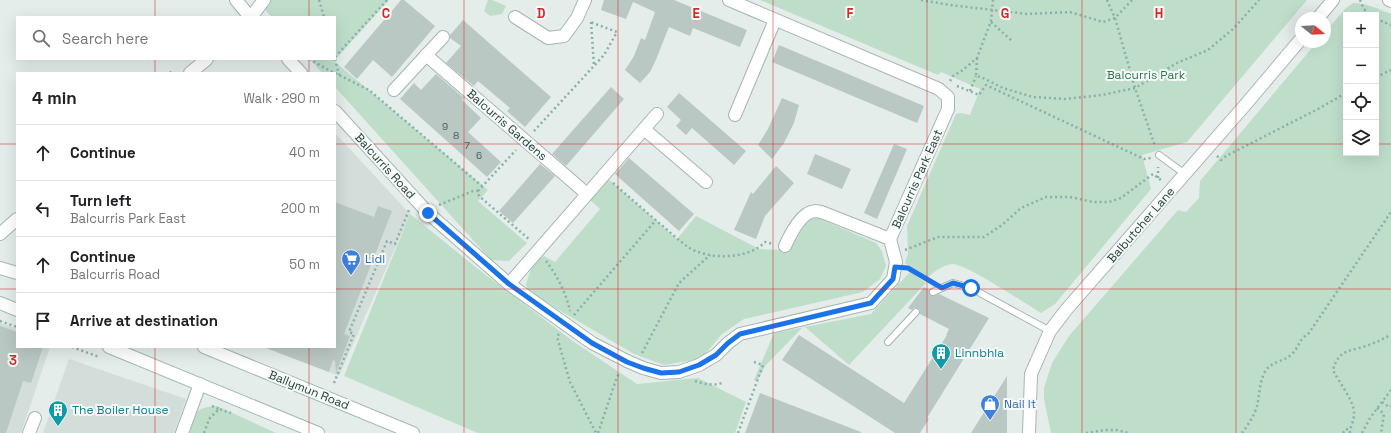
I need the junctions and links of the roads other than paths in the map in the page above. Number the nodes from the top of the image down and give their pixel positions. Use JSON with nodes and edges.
{"nodes":[{"id":1,"x":236,"y":0,"type":"edge"},
{"id":2,"x":264,"y":0,"type":"edge"},
{"id":3,"x":585,"y":0,"type":"edge"},
{"id":4,"x":729,"y":0,"type":"edge"},
{"id":5,"x":1333,"y":0,"type":"edge"},
{"id":6,"x":1323,"y":12,"type":"edge"},
{"id":7,"x":250,"y":16,"type":"edge"},
{"id":8,"x":252,"y":16,"type":"edge"},
{"id":9,"x":515,"y":17,"type":"dead end"},
{"id":10,"x":775,"y":20,"type":"junction"},
{"id":11,"x":443,"y":37,"type":"dead end"},
{"id":12,"x":1295,"y":46,"type":"edge"},
{"id":13,"x":426,"y":55,"type":"junction"},
{"id":14,"x":206,"y":60,"type":"edge"},
{"id":15,"x":289,"y":60,"type":"edge"},
{"id":16,"x":191,"y":72,"type":"edge"},
{"id":17,"x":300,"y":72,"type":"edge"},
{"id":18,"x":394,"y":90,"type":"dead end"},
{"id":19,"x":336,"y":112,"type":"edge"},
{"id":20,"x":657,"y":114,"type":"dead end"},
{"id":21,"x":735,"y":116,"type":"dead end"},
{"id":22,"x":644,"y":129,"type":"junction"},
{"id":23,"x":1159,"y":156,"type":"road end"},
{"id":24,"x":1185,"y":174,"type":"junction"},
{"id":25,"x":706,"y":182,"type":"dead end"},
{"id":26,"x":587,"y":194,"type":"junction"},
{"id":27,"x":16,"y":220,"type":"edge"},
{"id":28,"x":0,"y":234,"type":"edge"},
{"id":29,"x":890,"y":239,"type":"junction"},
{"id":30,"x":784,"y":246,"type":"road end"},
{"id":31,"x":0,"y":268,"type":"edge"},
{"id":32,"x":16,"y":273,"type":"edge"},
{"id":33,"x":509,"y":284,"type":"junction"},
{"id":34,"x":933,"y":292,"type":"dead end"},
{"id":35,"x":0,"y":303,"type":"edge"},
{"id":36,"x":16,"y":310,"type":"edge"},
{"id":37,"x":916,"y":312,"type":"dead end"},
{"id":38,"x":1050,"y":331,"type":"junction"},
{"id":39,"x":888,"y":342,"type":"dead end"},
{"id":40,"x":111,"y":348,"type":"edge"},
{"id":41,"x":206,"y":348,"type":"edge"},
{"id":42,"x":200,"y":384,"type":"junction"},
{"id":43,"x":35,"y":418,"type":"dead end"},
{"id":44,"x":30,"y":433,"type":"edge"},
{"id":45,"x":182,"y":433,"type":"edge"},
{"id":46,"x":318,"y":433,"type":"edge"},
{"id":47,"x":413,"y":433,"type":"edge"},
{"id":48,"x":1028,"y":433,"type":"edge"}],
"edges":[{"from":1,"to":7,"type":"street"},
{"from":2,"to":8,"type":"street"},
{"from":3,"to":9,"type":"street"},
{"from":4,"to":10,"type":"street","name":"Balcurris Park East"},
{"from":5,"to":6,"type":"street"},
{"from":10,"to":21,"type":"street"},
{"from":10,"to":29,"type":"street","name":"Balcurris Park East"},
{"from":11,"to":13,"type":"street"},
{"from":12,"to":24,"type":"street","name":"Balbutcher Lane"},
{"from":13,"to":18,"type":"street"},
{"from":13,"to":26,"type":"street","name":"Balcurris Gardens"},
{"from":14,"to":16,"type":"street"},
{"from":15,"to":17,"type":"street"},
{"from":19,"to":33,"type":"street","name":"Balcurris Road"},
{"from":20,"to":22,"type":"street"},
{"from":22,"to":25,"type":"street"},
{"from":22,"to":26,"type":"street"},
{"from":23,"to":24,"type":"lane"},
{"from":24,"to":38,"type":"street","name":"Balbutcher Lane"},
{"from":26,"to":33,"type":"street"},
{"from":27,"to":28,"type":"street"},
{"from":29,"to":30,"type":"street"},
{"from":29,"to":33,"type":"street","name":"Balcurris Park East"},
{"from":31,"to":32,"type":"street"},
{"from":34,"to":38,"type":"lane"},
{"from":35,"to":36,"type":"street"},
{"from":37,"to":39,"type":"lane"},
{"from":38,"to":48,"type":"street","name":"Balbutcher Lane"},
{"from":40,"to":42,"type":"street"},
{"from":41,"to":47,"type":"street","name":"Ballymun Road"},
{"from":42,"to":45,"type":"street"},
{"from":42,"to":46,"type":"street"},
{"from":43,"to":44,"type":"street"}]}
